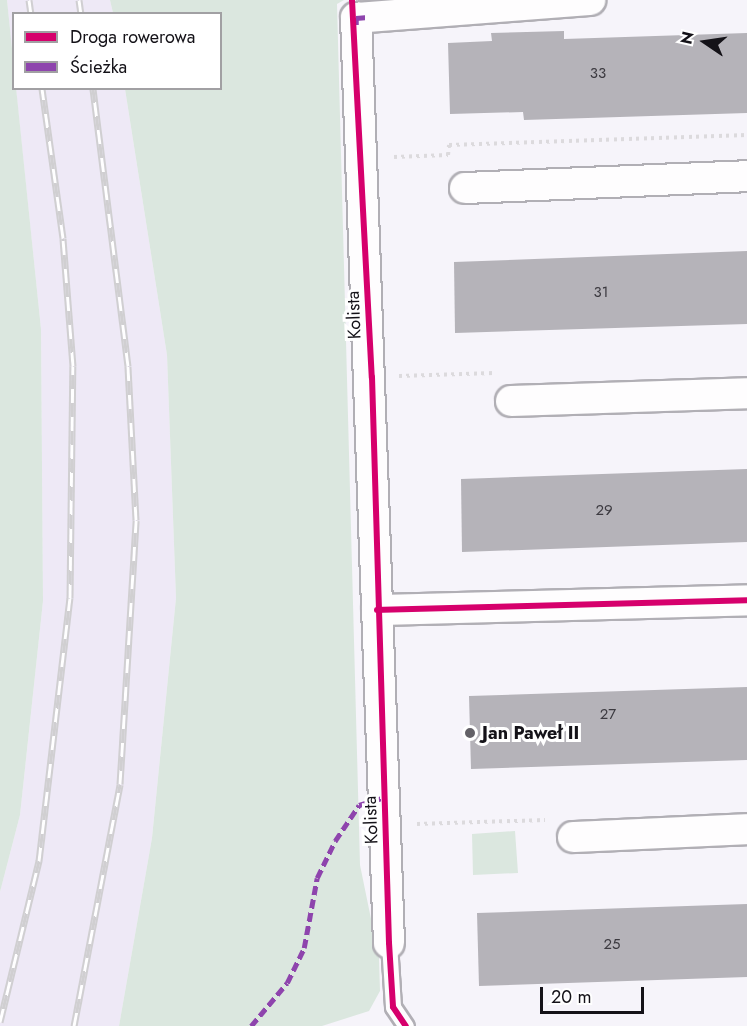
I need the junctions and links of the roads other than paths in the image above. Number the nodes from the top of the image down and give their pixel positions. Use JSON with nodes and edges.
{"nodes":[{"id":1,"x":590,"y":0,"type":"edge"},
{"id":2,"x":747,"y":177,"type":"edge"},
{"id":3,"x":465,"y":188,"type":"dead end"},
{"id":4,"x":747,"y":393,"type":"edge"},
{"id":5,"x":511,"y":401,"type":"dead end"},
{"id":6,"x":747,"y":600,"type":"edge"},
{"id":7,"x":377,"y":610,"type":"junction"},
{"id":8,"x":747,"y":829,"type":"edge"},
{"id":9,"x":573,"y":837,"type":"road end"},
{"id":10,"x":389,"y":943,"type":"joint"},
{"id":11,"x":406,"y":1026,"type":"edge"}],
"edges":[{"from":1,"to":7,"type":"street","name":"Kolista"},
{"from":2,"to":3,"type":"street"},
{"from":4,"to":5,"type":"street"},
{"from":6,"to":7,"type":"street"},
{"from":7,"to":10,"type":"street","name":"Kolista"},
{"from":8,"to":9,"type":"street"},
{"from":10,"to":11,"type":"lane","name":"Kolista"}]}
